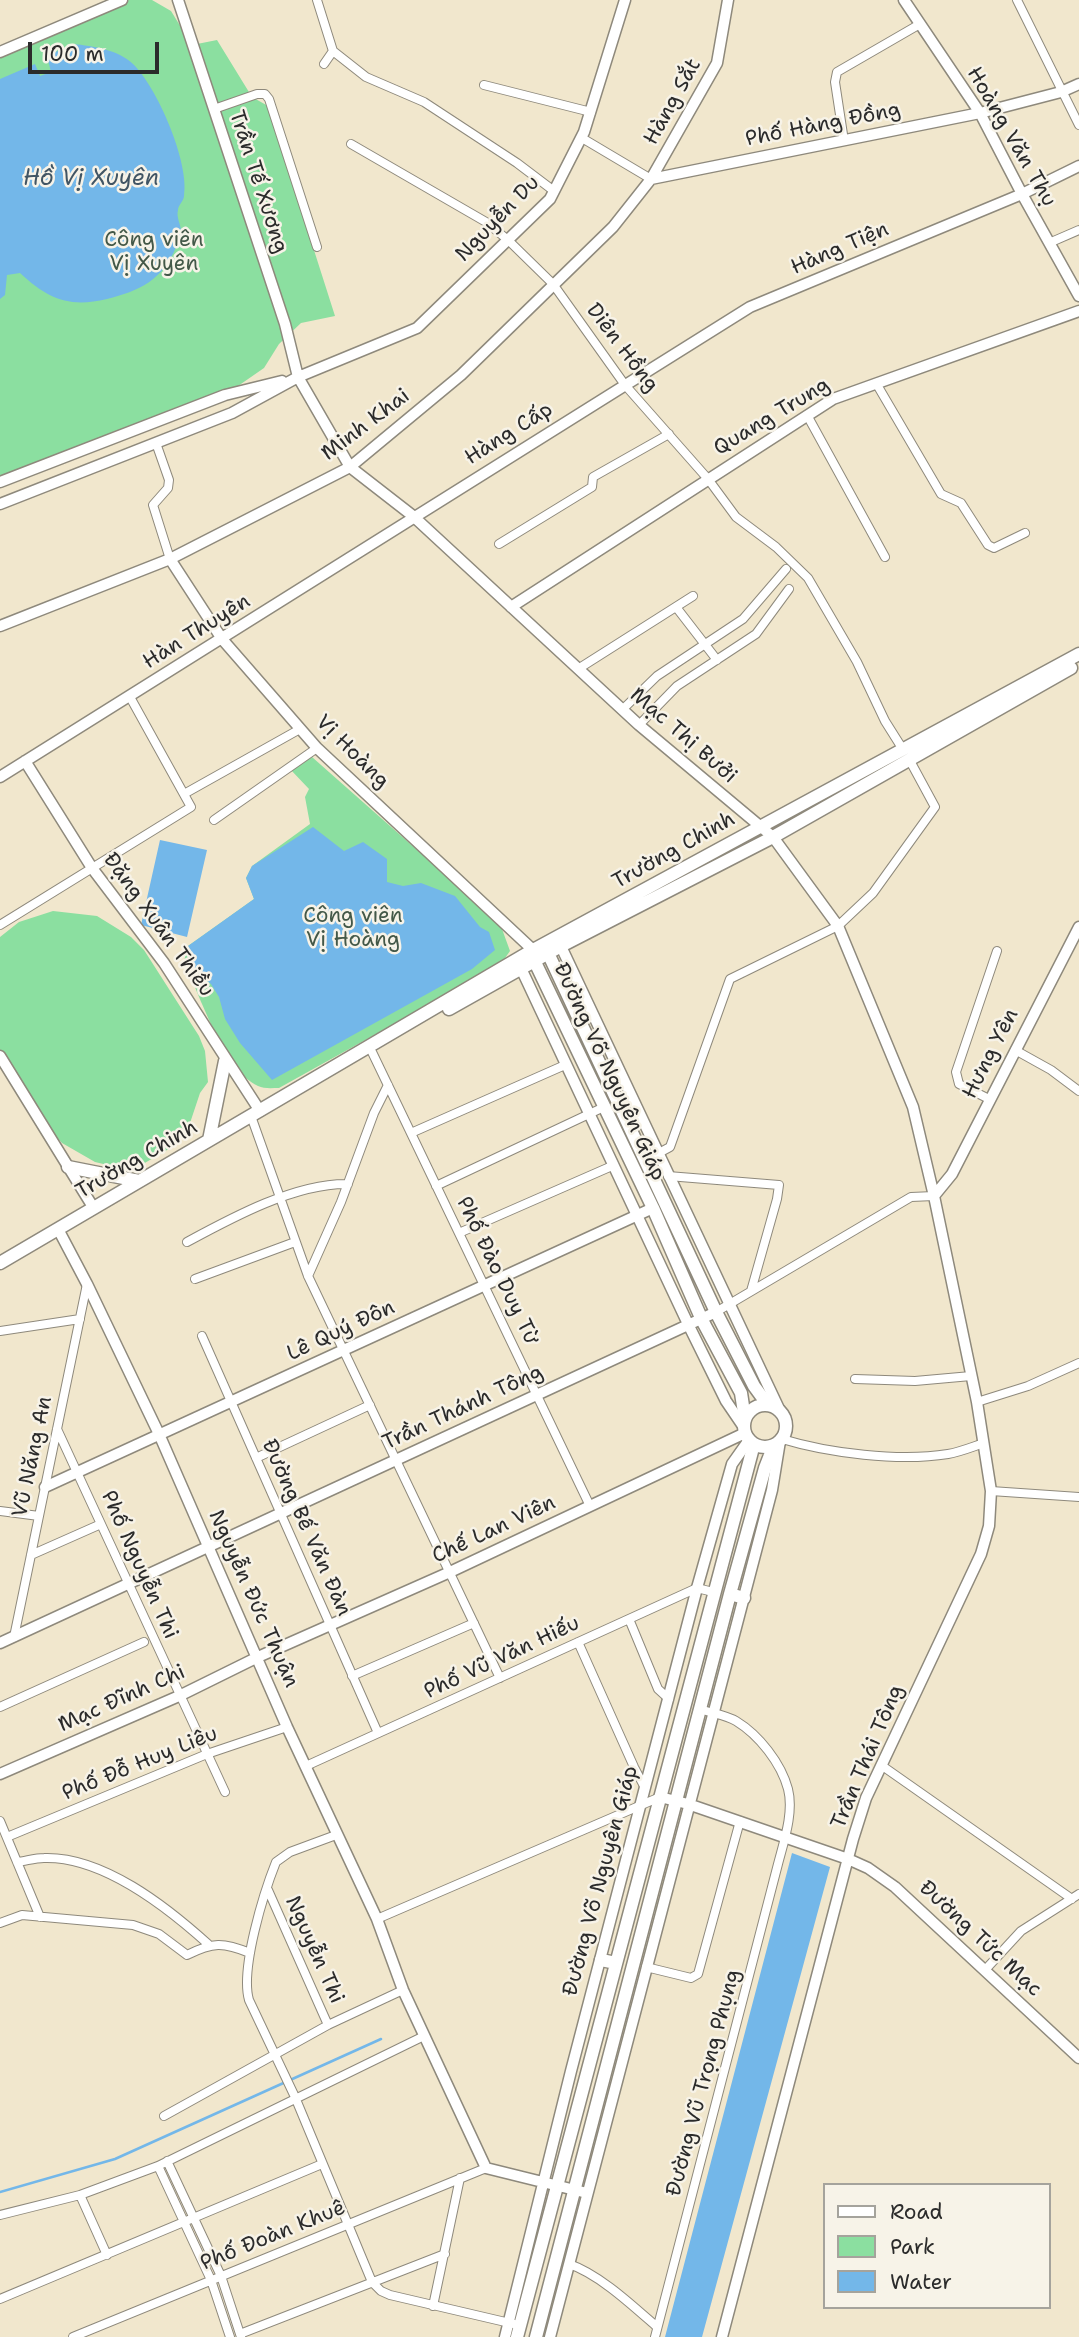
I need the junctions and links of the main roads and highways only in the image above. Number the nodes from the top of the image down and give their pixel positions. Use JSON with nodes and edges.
{"nodes":[{"id":1,"x":1079,"y":654,"type":"edge"},
{"id":2,"x":1079,"y":663,"type":"edge"},
{"id":3,"x":906,"y":754,"type":"junction"},
{"id":4,"x":559,"y":942,"type":"junction"},
{"id":5,"x":548,"y":953,"type":"junction"},
{"id":6,"x":534,"y":955,"type":"junction"},
{"id":7,"x":518,"y":964,"type":"junction"},
{"id":8,"x":225,"y":1060,"type":"road end"},
{"id":9,"x":295,"y":1091,"type":"junction"},
{"id":10,"x":209,"y":1140,"type":"junction"},
{"id":11,"x":68,"y":1167,"type":"road end"},
{"id":12,"x":139,"y":1181,"type":"junction"},
{"id":13,"x":0,"y":1263,"type":"edge"},
{"id":14,"x":777,"y":1409,"type":"junction"},
{"id":15,"x":747,"y":1433,"type":"junction"},
{"id":16,"x":779,"y":1442,"type":"junction"},
{"id":17,"x":730,"y":1594,"type":"junction"},
{"id":18,"x":744,"y":1598,"type":"road end"},
{"id":19,"x":601,"y":1959,"type":"road end"},
{"id":20,"x":616,"y":1963,"type":"junction"},
{"id":21,"x":515,"y":2329,"type":"edge"},
{"id":22,"x":536,"y":2337,"type":"edge"}],
"edges":[{"from":1,"to":3,"type":"main road","name":"Trường Chinh"},
{"from":2,"to":3,"type":"main road","name":"Trường Chinh"},
{"from":3,"to":4,"type":"main road","name":"Trường Chinh"},
{"from":3,"to":4,"type":"main road","name":"Trường Chinh"},
{"from":4,"to":5,"type":"main road","name":"Trường Chinh"},
{"from":4,"to":6,"type":"main road","name":"Trường Chinh"},
{"from":5,"to":6,"type":"main road","name":"Trường Chinh"},
{"from":5,"to":14,"type":"main road","name":"Đường Võ Nguyên Giáp"},
{"from":6,"to":7,"type":"main road","name":"Trường Chinh"},
{"from":6,"to":15,"type":"main road","name":"Đường Võ Nguyên Giáp"},
{"from":7,"to":9,"type":"main road","name":"Trường Chinh"},
{"from":7,"to":9,"type":"main road","name":"Trường Chinh"},
{"from":8,"to":10,"type":"main road"},
{"from":9,"to":10,"type":"main road","name":"Trường Chinh"},
{"from":10,"to":12,"type":"main road","name":"Trường Chinh"},
{"from":11,"to":12,"type":"main road"},
{"from":12,"to":13,"type":"main road","name":"Trường Chinh"},
{"from":14,"to":15,"type":"main road"},
{"from":14,"to":16,"type":"main road"},
{"from":15,"to":16,"type":"main road"},
{"from":15,"to":20,"type":"main road","name":"Đường Võ Nguyên Giáp"},
{"from":16,"to":17,"type":"main road"},
{"from":17,"to":18,"type":"main road"},
{"from":17,"to":22,"type":"main road"},
{"from":19,"to":20,"type":"main road"},
{"from":20,"to":21,"type":"main road","name":"Đường Võ Nguyên Giáp"}]}
